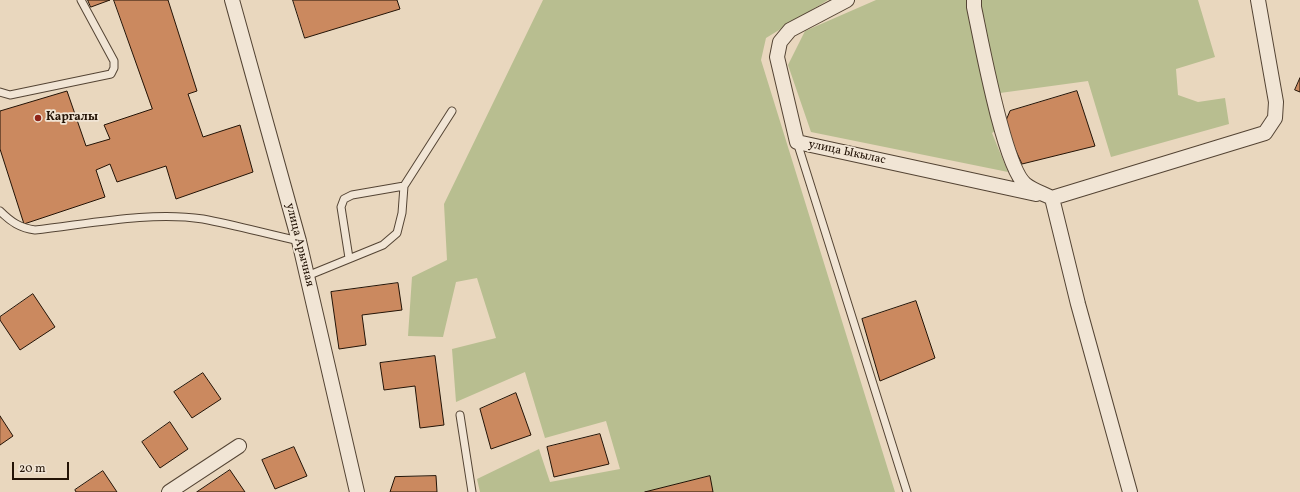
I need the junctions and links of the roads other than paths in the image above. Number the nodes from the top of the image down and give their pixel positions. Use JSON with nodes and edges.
{"nodes":[{"id":1,"x":81,"y":0,"type":"edge"},
{"id":2,"x":232,"y":0,"type":"edge"},
{"id":3,"x":847,"y":0,"type":"edge"},
{"id":4,"x":974,"y":0,"type":"edge"},
{"id":5,"x":1258,"y":0,"type":"edge"},
{"id":6,"x":0,"y":92,"type":"edge"},
{"id":7,"x":452,"y":111,"type":"dead end"},
{"id":8,"x":797,"y":142,"type":"junction"},
{"id":9,"x":404,"y":186,"type":"junction"},
{"id":10,"x":1052,"y":198,"type":"junction"},
{"id":11,"x":0,"y":211,"type":"edge"},
{"id":12,"x":299,"y":242,"type":"junction"},
{"id":13,"x":349,"y":258,"type":"junction"},
{"id":14,"x":307,"y":276,"type":"junction"},
{"id":15,"x":460,"y":415,"type":"dead end"},
{"id":16,"x":239,"y":446,"type":"dead end"},
{"id":17,"x":169,"y":492,"type":"edge"},
{"id":18,"x":357,"y":492,"type":"edge"},
{"id":19,"x":472,"y":492,"type":"edge"},
{"id":20,"x":907,"y":492,"type":"edge"},
{"id":21,"x":1130,"y":492,"type":"edge"}],
"edges":[{"from":1,"to":6,"type":"lane"},
{"from":2,"to":12,"type":"street","name":"улица Арычная"},
{"from":3,"to":8,"type":"street","name":"улица Ыкылас"},
{"from":4,"to":10,"type":"street"},
{"from":5,"to":10,"type":"street"},
{"from":7,"to":9,"type":"lane"},
{"from":8,"to":10,"type":"street","name":"улица Ыкылас"},
{"from":8,"to":20,"type":"lane"},
{"from":9,"to":13,"type":"lane"},
{"from":9,"to":13,"type":"lane"},
{"from":10,"to":21,"type":"street"},
{"from":11,"to":12,"type":"lane"},
{"from":12,"to":14,"type":"street","name":"улица Арычная"},
{"from":13,"to":14,"type":"lane"},
{"from":14,"to":18,"type":"street","name":"улица Арычная"},
{"from":15,"to":19,"type":"lane"},
{"from":16,"to":17,"type":"street"}]}
